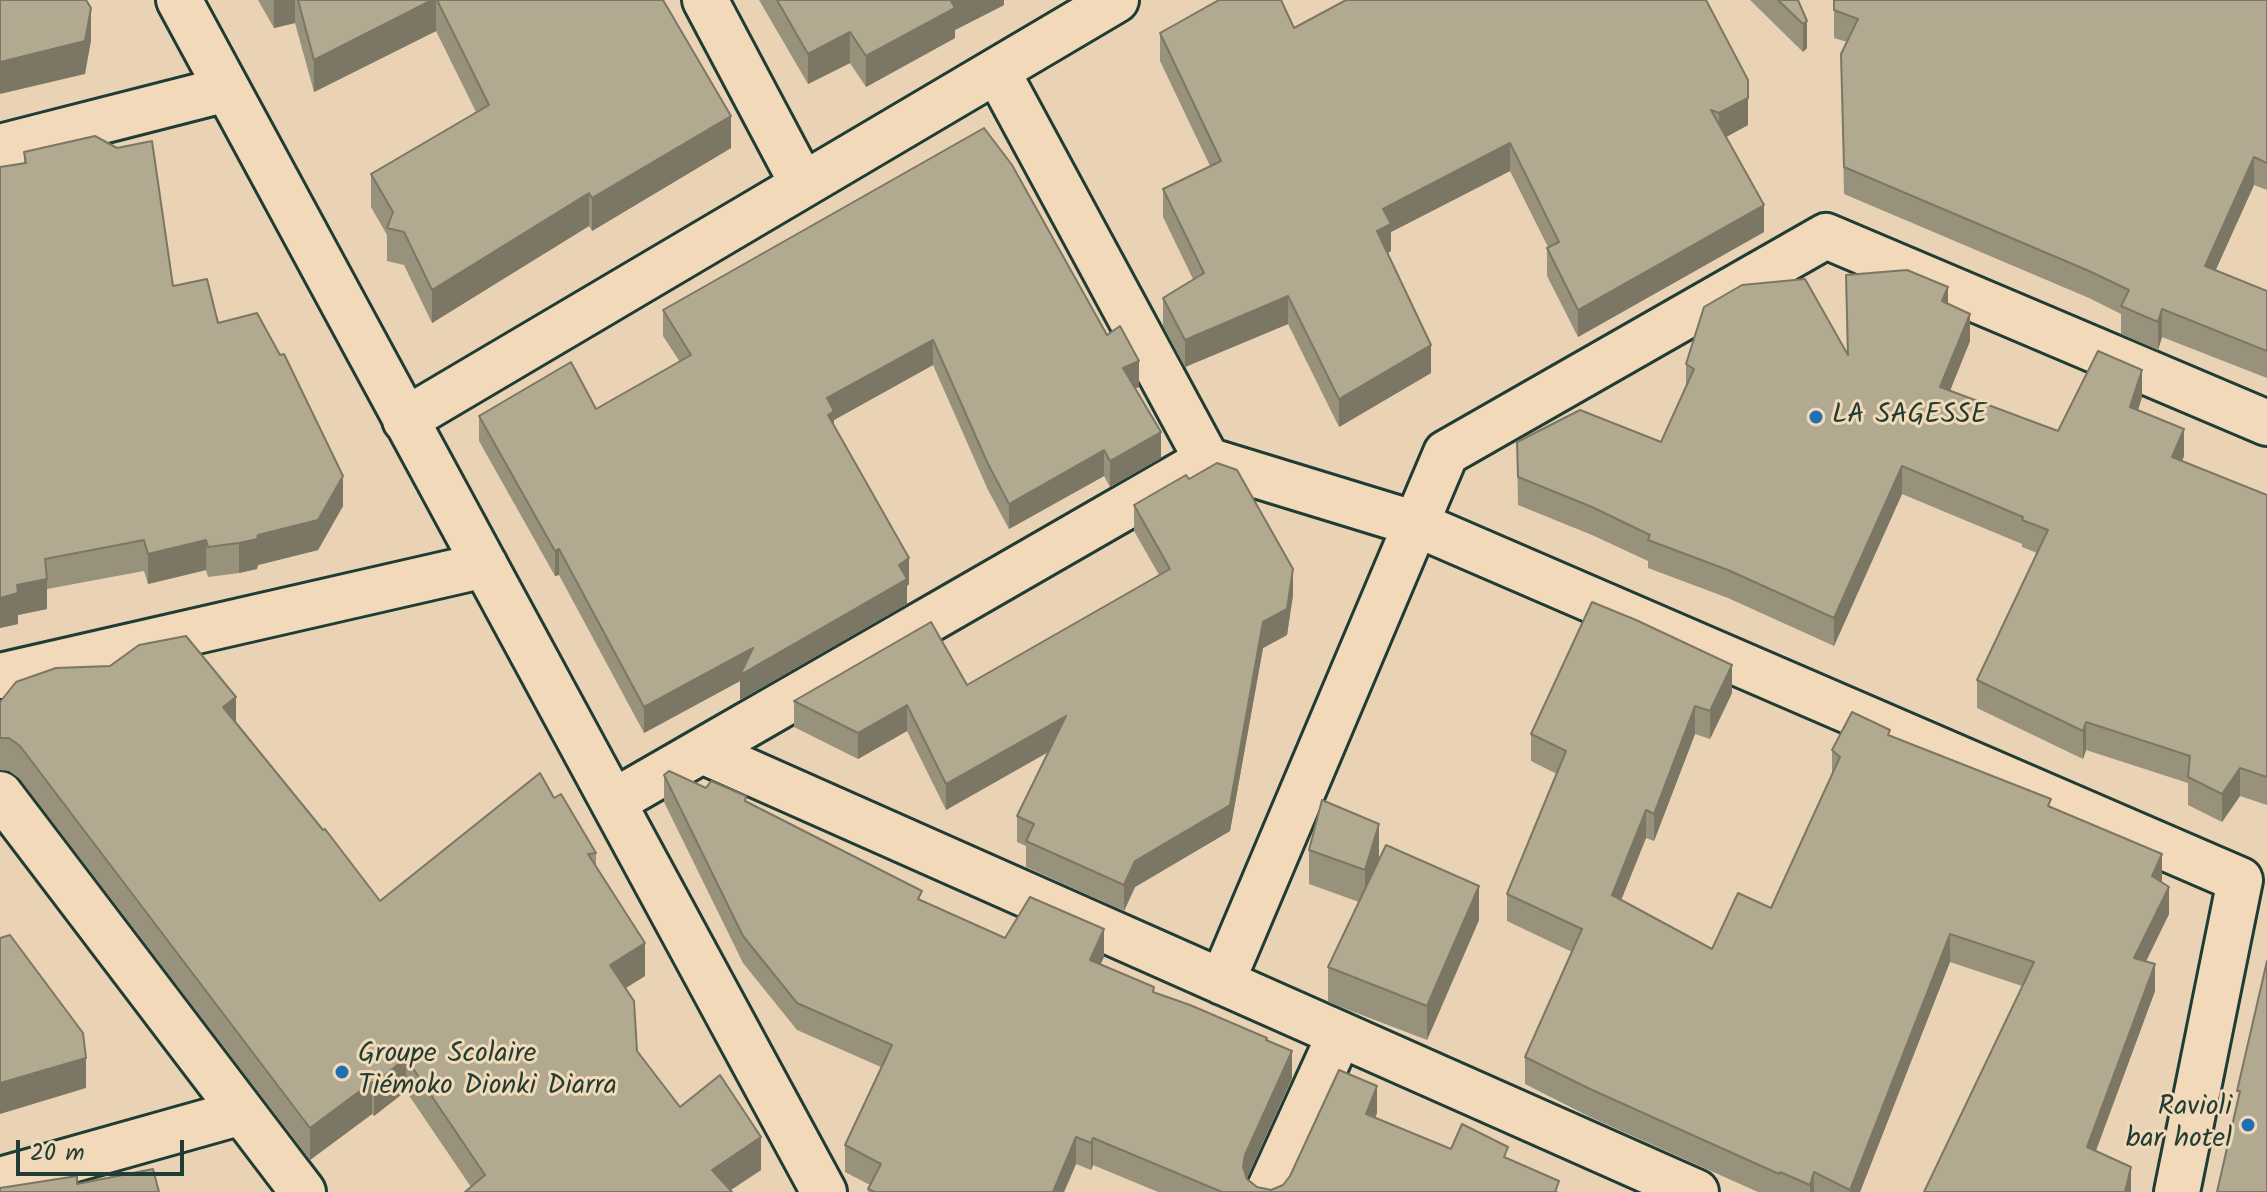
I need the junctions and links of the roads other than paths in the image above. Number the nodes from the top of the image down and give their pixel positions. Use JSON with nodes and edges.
{"nodes":[{"id":1,"x":179,"y":0,"type":"edge"},
{"id":2,"x":705,"y":0,"type":"edge"},
{"id":3,"x":1116,"y":0,"type":"edge"},
{"id":4,"x":997,"y":71,"type":"junction"},
{"id":5,"x":227,"y":89,"type":"junction"},
{"id":6,"x":0,"y":147,"type":"edge"},
{"id":7,"x":803,"y":185,"type":"junction"},
{"id":8,"x":405,"y":420,"type":"junction"},
{"id":9,"x":2267,"y":423,"type":"edge"},
{"id":10,"x":1207,"y":460,"type":"junction"},
{"id":11,"x":1416,"y":524,"type":"junction"},
{"id":12,"x":485,"y":565,"type":"junction"},
{"id":13,"x":0,"y":676,"type":"edge"},
{"id":14,"x":702,"y":751,"type":"junction"},
{"id":15,"x":0,"y":794,"type":"edge"},
{"id":16,"x":613,"y":802,"type":"junction"},
{"id":17,"x":1222,"y":982,"type":"junction"},
{"id":18,"x":1340,"y":1034,"type":"junction"},
{"id":19,"x":242,"y":1112,"type":"junction"},
{"id":20,"x":0,"y":1180,"type":"edge"},
{"id":21,"x":303,"y":1192,"type":"edge"},
{"id":22,"x":824,"y":1192,"type":"edge"},
{"id":23,"x":1268,"y":1192,"type":"edge"},
{"id":24,"x":1696,"y":1192,"type":"edge"},
{"id":25,"x":2177,"y":1192,"type":"edge"}],
"edges":[{"from":1,"to":5,"type":"street"},
{"from":2,"to":7,"type":"street"},
{"from":3,"to":4,"type":"street"},
{"from":4,"to":7,"type":"street"},
{"from":4,"to":10,"type":"street"},
{"from":5,"to":6,"type":"street"},
{"from":5,"to":8,"type":"street"},
{"from":7,"to":8,"type":"street"},
{"from":8,"to":12,"type":"street"},
{"from":9,"to":11,"type":"street"},
{"from":10,"to":11,"type":"street"},
{"from":10,"to":14,"type":"street"},
{"from":11,"to":17,"type":"street"},
{"from":11,"to":25,"type":"street"},
{"from":12,"to":13,"type":"street"},
{"from":12,"to":16,"type":"street"},
{"from":14,"to":16,"type":"street"},
{"from":14,"to":17,"type":"street"},
{"from":15,"to":19,"type":"street"},
{"from":16,"to":22,"type":"street"},
{"from":17,"to":18,"type":"street"},
{"from":18,"to":23,"type":"street"},
{"from":18,"to":24,"type":"street"},
{"from":19,"to":20,"type":"street"},
{"from":19,"to":21,"type":"street"}]}
